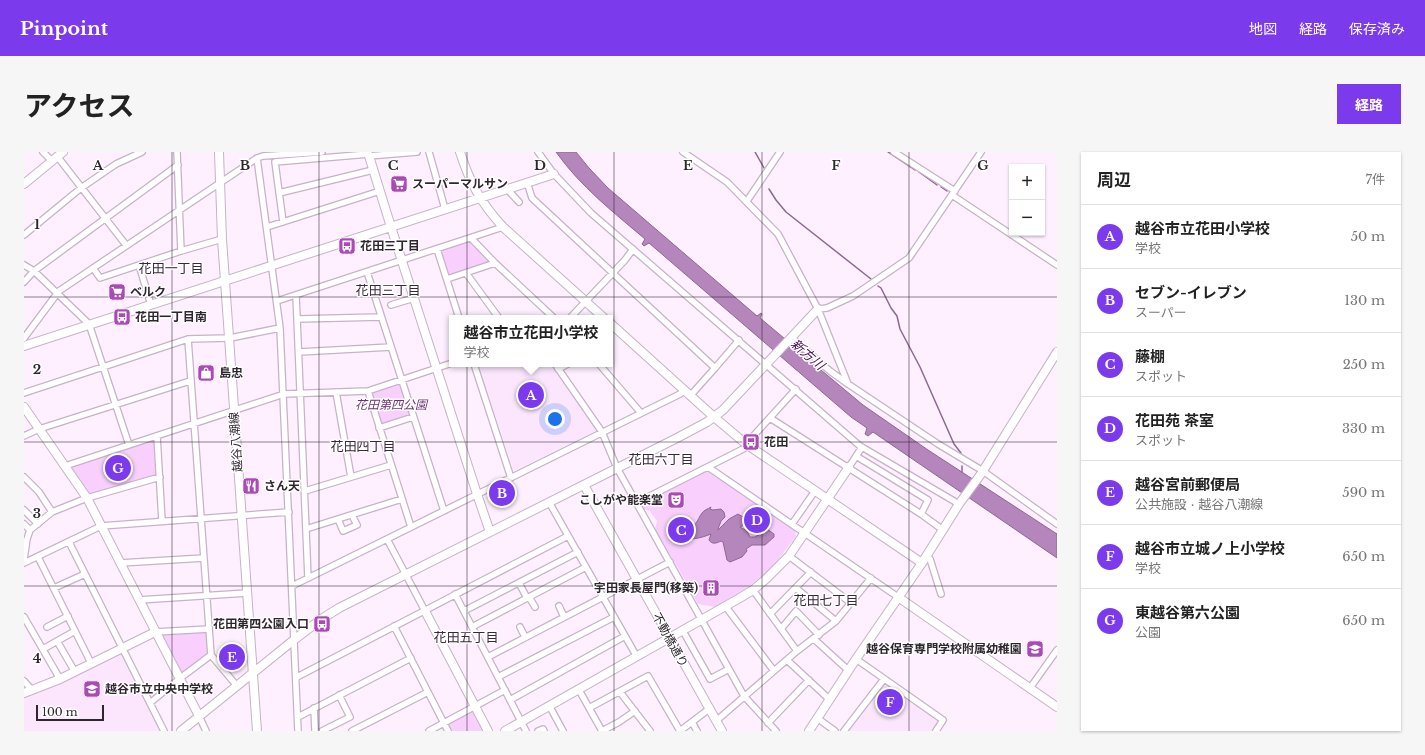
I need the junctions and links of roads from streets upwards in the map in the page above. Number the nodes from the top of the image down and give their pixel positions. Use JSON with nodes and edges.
{"nodes":[{"id":1,"x":43,"y":152,"type":"edge"},
{"id":2,"x":142,"y":152,"type":"edge"},
{"id":3,"x":177,"y":152,"type":"edge"},
{"id":4,"x":219,"y":152,"type":"edge"},
{"id":5,"x":322,"y":152,"type":"edge"},
{"id":6,"x":417,"y":152,"type":"edge"},
{"id":7,"x":429,"y":152,"type":"edge"},
{"id":8,"x":460,"y":152,"type":"edge"},
{"id":9,"x":538,"y":152,"type":"edge"},
{"id":10,"x":684,"y":152,"type":"edge"},
{"id":11,"x":780,"y":152,"type":"edge"},
{"id":12,"x":894,"y":152,"type":"edge"},
{"id":13,"x":981,"y":152,"type":"edge"},
{"id":14,"x":263,"y":154,"type":"edge"},
{"id":15,"x":369,"y":154,"type":"edge"},
{"id":16,"x":58,"y":156,"type":"edge"},
{"id":17,"x":257,"y":158,"type":"junction"},
{"id":18,"x":178,"y":165,"type":"junction"},
{"id":19,"x":373,"y":170,"type":"junction"},
{"id":20,"x":554,"y":174,"type":"junction"},
{"id":21,"x":527,"y":182,"type":"junction"},
{"id":22,"x":220,"y":183,"type":"junction"},
{"id":23,"x":24,"y":184,"type":"edge"},
{"id":24,"x":81,"y":188,"type":"junction"},
{"id":25,"x":507,"y":188,"type":"junction"},
{"id":26,"x":380,"y":192,"type":"junction"},
{"id":27,"x":279,"y":193,"type":"junction"},
{"id":28,"x":953,"y":193,"type":"junction"},
{"id":29,"x":480,"y":198,"type":"junction"},
{"id":30,"x":747,"y":201,"type":"junction"},
{"id":31,"x":519,"y":202,"type":"dead end"},
{"id":32,"x":445,"y":209,"type":"junction"},
{"id":33,"x":180,"y":210,"type":"junction"},
{"id":34,"x":106,"y":218,"type":"junction"},
{"id":35,"x":283,"y":222,"type":"junction"},
{"id":36,"x":267,"y":227,"type":"junction"},
{"id":37,"x":391,"y":227,"type":"junction"},
{"id":38,"x":503,"y":227,"type":"junction"},
{"id":39,"x":24,"y":235,"type":"edge"},
{"id":40,"x":471,"y":238,"type":"junction"},
{"id":41,"x":222,"y":239,"type":"junction"},
{"id":42,"x":126,"y":245,"type":"junction"},
{"id":43,"x":437,"y":249,"type":"junction"},
{"id":44,"x":633,"y":249,"type":"junction"},
{"id":45,"x":181,"y":251,"type":"junction"},
{"id":46,"x":402,"y":260,"type":"junction"},
{"id":47,"x":495,"y":263,"type":"junction"},
{"id":48,"x":24,"y":265,"type":"edge"},
{"id":49,"x":139,"y":265,"type":"junction"},
{"id":50,"x":272,"y":265,"type":"junction"},
{"id":51,"x":1057,"y":265,"type":"edge"},
{"id":52,"x":93,"y":268,"type":"junction"},
{"id":53,"x":34,"y":271,"type":"junction"},
{"id":54,"x":367,"y":272,"type":"junction"},
{"id":55,"x":612,"y":272,"type":"junction"},
{"id":56,"x":466,"y":273,"type":"junction"},
{"id":57,"x":226,"y":280,"type":"junction"},
{"id":58,"x":447,"y":280,"type":"junction"},
{"id":59,"x":24,"y":282,"type":"edge"},
{"id":60,"x":57,"y":294,"type":"junction"},
{"id":61,"x":296,"y":295,"type":"junction"},
{"id":62,"x":414,"y":298,"type":"junction"},
{"id":63,"x":277,"y":301,"type":"junction"},
{"id":64,"x":586,"y":301,"type":"junction"},
{"id":65,"x":151,"y":305,"type":"junction"},
{"id":66,"x":391,"y":306,"type":"dead end"},
{"id":67,"x":818,"y":309,"type":"junction"},
{"id":68,"x":458,"y":315,"type":"edge"},
{"id":69,"x":497,"y":315,"type":"edge"},
{"id":70,"x":551,"y":315,"type":"edge"},
{"id":71,"x":573,"y":315,"type":"edge"},
{"id":72,"x":601,"y":315,"type":"edge"},
{"id":73,"x":381,"y":316,"type":"junction"},
{"id":74,"x":297,"y":319,"type":"junction"},
{"id":75,"x":89,"y":324,"type":"junction"},
{"id":76,"x":613,"y":326,"type":"edge"},
{"id":77,"x":280,"y":328,"type":"junction"},
{"id":78,"x":791,"y":336,"type":"junction"},
{"id":79,"x":24,"y":338,"type":"edge"},
{"id":80,"x":230,"y":338,"type":"junction"},
{"id":81,"x":188,"y":339,"type":"junction"},
{"id":82,"x":739,"y":340,"type":"junction"},
{"id":83,"x":24,"y":346,"type":"edge"},
{"id":84,"x":391,"y":347,"type":"junction"},
{"id":85,"x":299,"y":352,"type":"junction"},
{"id":86,"x":1057,"y":352,"type":"edge"},
{"id":87,"x":449,"y":364,"type":"edge"},
{"id":88,"x":767,"y":364,"type":"junction"},
{"id":89,"x":103,"y":367,"type":"junction"},
{"id":90,"x":475,"y":367,"type":"edge"},
{"id":91,"x":557,"y":367,"type":"edge"},
{"id":92,"x":602,"y":367,"type":"edge"},
{"id":93,"x":436,"y":368,"type":"junction"},
{"id":94,"x":715,"y":368,"type":"junction"},
{"id":95,"x":402,"y":380,"type":"junction"},
{"id":96,"x":190,"y":381,"type":"junction"},
{"id":97,"x":848,"y":384,"type":"junction"},
{"id":98,"x":796,"y":389,"type":"junction"},
{"id":99,"x":368,"y":391,"type":"junction"},
{"id":100,"x":336,"y":392,"type":"junction"},
{"id":101,"x":24,"y":393,"type":"edge"},
{"id":102,"x":300,"y":393,"type":"junction"},
{"id":103,"x":687,"y":393,"type":"junction"},
{"id":104,"x":284,"y":394,"type":"junction"},
{"id":105,"x":116,"y":404,"type":"junction"},
{"id":106,"x":24,"y":407,"type":"edge"},
{"id":107,"x":234,"y":410,"type":"junction"},
{"id":108,"x":641,"y":413,"type":"junction"},
{"id":109,"x":413,"y":417,"type":"junction"},
{"id":110,"x":714,"y":417,"type":"junction"},
{"id":111,"x":770,"y":418,"type":"junction"},
{"id":112,"x":194,"y":424,"type":"junction"},
{"id":113,"x":380,"y":428,"type":"junction"},
{"id":114,"x":39,"y":429,"type":"junction"},
{"id":115,"x":602,"y":432,"type":"junction"},
{"id":116,"x":24,"y":436,"type":"edge"},
{"id":117,"x":157,"y":436,"type":"junction"},
{"id":118,"x":129,"y":445,"type":"junction"},
{"id":119,"x":748,"y":445,"type":"junction"},
{"id":120,"x":862,"y":447,"type":"junction"},
{"id":121,"x":856,"y":456,"type":"junction"},
{"id":122,"x":391,"y":465,"type":"junction"},
{"id":123,"x":65,"y":466,"type":"junction"},
{"id":124,"x":708,"y":467,"type":"junction"},
{"id":125,"x":617,"y":468,"type":"junction"},
{"id":126,"x":849,"y":468,"type":"junction"},
{"id":127,"x":982,"y":473,"type":"junction"},
{"id":128,"x":24,"y":477,"type":"edge"},
{"id":129,"x":160,"y":477,"type":"junction"},
{"id":130,"x":350,"y":477,"type":"junction"},
{"id":131,"x":511,"y":478,"type":"junction"},
{"id":132,"x":584,"y":485,"type":"junction"},
{"id":133,"x":305,"y":491,"type":"junction"},
{"id":134,"x":814,"y":491,"type":"junction"},
{"id":135,"x":477,"y":494,"type":"junction"},
{"id":136,"x":87,"y":498,"type":"junction"},
{"id":137,"x":402,"y":499,"type":"junction"},
{"id":138,"x":827,"y":500,"type":"junction"},
{"id":139,"x":549,"y":502,"type":"junction"},
{"id":140,"x":636,"y":503,"type":"junction"},
{"id":141,"x":959,"y":504,"type":"junction"},
{"id":142,"x":24,"y":510,"type":"edge"},
{"id":143,"x":444,"y":511,"type":"junction"},
{"id":144,"x":52,"y":512,"type":"junction"},
{"id":145,"x":289,"y":512,"type":"junction"},
{"id":146,"x":921,"y":514,"type":"junction"},
{"id":147,"x":352,"y":515,"type":"junction"},
{"id":148,"x":242,"y":516,"type":"junction"},
{"id":149,"x":201,"y":519,"type":"junction"},
{"id":150,"x":338,"y":519,"type":"junction"},
{"id":151,"x":162,"y":521,"type":"junction"},
{"id":152,"x":24,"y":524,"type":"edge"},
{"id":153,"x":38,"y":524,"type":"junction"},
{"id":154,"x":792,"y":524,"type":"junction"},
{"id":155,"x":1057,"y":524,"type":"edge"},
{"id":156,"x":101,"y":526,"type":"junction"},
{"id":157,"x":411,"y":527,"type":"junction"},
{"id":158,"x":306,"y":529,"type":"junction"},
{"id":159,"x":30,"y":530,"type":"junction"},
{"id":160,"x":943,"y":530,"type":"junction"},
{"id":161,"x":490,"y":532,"type":"junction"},
{"id":162,"x":805,"y":533,"type":"junction"},
{"id":163,"x":568,"y":536,"type":"junction"},
{"id":164,"x":388,"y":539,"type":"junction"},
{"id":165,"x":69,"y":542,"type":"junction"},
{"id":166,"x":25,"y":545,"type":"edge"},
{"id":167,"x":578,"y":552,"type":"junction"},
{"id":168,"x":788,"y":556,"type":"junction"},
{"id":169,"x":38,"y":557,"type":"junction"},
{"id":170,"x":204,"y":558,"type":"junction"},
{"id":171,"x":24,"y":559,"type":"edge"},
{"id":172,"x":924,"y":560,"type":"junction"},
{"id":173,"x":670,"y":562,"type":"junction"},
{"id":174,"x":24,"y":563,"type":"edge"},
{"id":175,"x":120,"y":563,"type":"junction"},
{"id":176,"x":586,"y":568,"type":"junction"},
{"id":177,"x":811,"y":572,"type":"junction"},
{"id":178,"x":85,"y":574,"type":"junction"},
{"id":179,"x":406,"y":574,"type":"junction"},
{"id":180,"x":308,"y":578,"type":"junction"},
{"id":181,"x":871,"y":578,"type":"junction"},
{"id":182,"x":636,"y":580,"type":"junction"},
{"id":183,"x":519,"y":583,"type":"junction"},
{"id":184,"x":292,"y":586,"type":"junction"},
{"id":185,"x":54,"y":588,"type":"junction"},
{"id":186,"x":796,"y":588,"type":"junction"},
{"id":187,"x":753,"y":590,"type":"junction"},
{"id":188,"x":247,"y":593,"type":"junction"},
{"id":189,"x":455,"y":594,"type":"junction"},
{"id":190,"x":941,"y":594,"type":"dead end"},
{"id":191,"x":206,"y":595,"type":"junction"},
{"id":192,"x":603,"y":597,"type":"junction"},
{"id":193,"x":898,"y":597,"type":"junction"},
{"id":194,"x":528,"y":598,"type":"junction"},
{"id":195,"x":139,"y":600,"type":"junction"},
{"id":196,"x":851,"y":603,"type":"junction"},
{"id":197,"x":559,"y":606,"type":"dead end"},
{"id":198,"x":726,"y":606,"type":"junction"},
{"id":199,"x":535,"y":607,"type":"dead end"},
{"id":200,"x":425,"y":611,"type":"junction"},
{"id":201,"x":464,"y":611,"type":"junction"},
{"id":202,"x":770,"y":614,"type":"junction"},
{"id":203,"x":68,"y":616,"type":"junction"},
{"id":204,"x":24,"y":617,"type":"edge"},
{"id":205,"x":564,"y":617,"type":"junction"},
{"id":206,"x":614,"y":617,"type":"junction"},
{"id":207,"x":702,"y":620,"type":"junction"},
{"id":208,"x":836,"y":621,"type":"junction"},
{"id":209,"x":394,"y":626,"type":"junction"},
{"id":210,"x":47,"y":627,"type":"dead end"},
{"id":211,"x":472,"y":627,"type":"junction"},
{"id":212,"x":520,"y":627,"type":"dead end"},
{"id":213,"x":209,"y":629,"type":"junction"},
{"id":214,"x":781,"y":629,"type":"junction"},
{"id":215,"x":75,"y":631,"type":"junction"},
{"id":216,"x":683,"y":631,"type":"junction"},
{"id":217,"x":155,"y":632,"type":"junction"},
{"id":218,"x":819,"y":635,"type":"junction"},
{"id":219,"x":625,"y":636,"type":"junction"},
{"id":220,"x":525,"y":637,"type":"junction"},
{"id":221,"x":295,"y":639,"type":"junction"},
{"id":222,"x":670,"y":639,"type":"junction"},
{"id":223,"x":814,"y":639,"type":"junction"},
{"id":224,"x":57,"y":641,"type":"junction"},
{"id":225,"x":122,"y":648,"type":"junction"},
{"id":226,"x":42,"y":649,"type":"junction"},
{"id":227,"x":1057,"y":650,"type":"edge"},
{"id":228,"x":797,"y":652,"type":"junction"},
{"id":229,"x":211,"y":655,"type":"junction"},
{"id":230,"x":488,"y":657,"type":"junction"},
{"id":231,"x":637,"y":657,"type":"junction"},
{"id":232,"x":411,"y":658,"type":"junction"},
{"id":233,"x":856,"y":659,"type":"junction"},
{"id":234,"x":787,"y":660,"type":"junction"},
{"id":235,"x":92,"y":664,"type":"junction"},
{"id":236,"x":729,"y":669,"type":"junction"},
{"id":237,"x":848,"y":670,"type":"junction"},
{"id":238,"x":774,"y":671,"type":"junction"},
{"id":239,"x":75,"y":672,"type":"junction"},
{"id":240,"x":253,"y":673,"type":"junction"},
{"id":241,"x":297,"y":677,"type":"junction"},
{"id":242,"x":179,"y":678,"type":"junction"},
{"id":243,"x":498,"y":678,"type":"junction"},
{"id":244,"x":60,"y":679,"type":"junction"},
{"id":245,"x":884,"y":679,"type":"junction"},
{"id":246,"x":808,"y":680,"type":"junction"},
{"id":247,"x":24,"y":681,"type":"edge"},
{"id":248,"x":237,"y":686,"type":"junction"},
{"id":249,"x":1030,"y":688,"type":"junction"},
{"id":250,"x":505,"y":690,"type":"junction"},
{"id":251,"x":579,"y":690,"type":"junction"},
{"id":252,"x":28,"y":691,"type":"edge"},
{"id":253,"x":428,"y":692,"type":"junction"},
{"id":254,"x":620,"y":692,"type":"junction"},
{"id":255,"x":340,"y":695,"type":"junction"},
{"id":256,"x":744,"y":696,"type":"junction"},
{"id":257,"x":829,"y":699,"type":"junction"},
{"id":258,"x":510,"y":700,"type":"junction"},
{"id":259,"x":150,"y":703,"type":"junction"},
{"id":260,"x":474,"y":706,"type":"junction"},
{"id":261,"x":550,"y":707,"type":"junction"},
{"id":262,"x":1057,"y":707,"type":"edge"},
{"id":263,"x":314,"y":708,"type":"junction"},
{"id":264,"x":589,"y":708,"type":"junction"},
{"id":265,"x":709,"y":709,"type":"junction"},
{"id":266,"x":635,"y":711,"type":"junction"},
{"id":267,"x":199,"y":716,"type":"junction"},
{"id":268,"x":298,"y":717,"type":"junction"},
{"id":269,"x":817,"y":718,"type":"junction"},
{"id":270,"x":716,"y":721,"type":"junction"},
{"id":271,"x":521,"y":722,"type":"junction"},
{"id":272,"x":692,"y":722,"type":"junction"},
{"id":273,"x":444,"y":723,"type":"junction"},
{"id":274,"x":768,"y":723,"type":"junction"},
{"id":275,"x":164,"y":731,"type":"edge"},
{"id":276,"x":181,"y":731,"type":"edge"},
{"id":277,"x":206,"y":731,"type":"edge"},
{"id":278,"x":257,"y":731,"type":"edge"},
{"id":279,"x":298,"y":731,"type":"edge"},
{"id":280,"x":315,"y":731,"type":"edge"},
{"id":281,"x":322,"y":731,"type":"edge"},
{"id":282,"x":352,"y":731,"type":"edge"},
{"id":283,"x":429,"y":731,"type":"edge"},
{"id":284,"x":448,"y":731,"type":"edge"},
{"id":285,"x":488,"y":731,"type":"edge"},
{"id":286,"x":505,"y":731,"type":"edge"},
{"id":287,"x":526,"y":731,"type":"edge"},
{"id":288,"x":538,"y":731,"type":"edge"},
{"id":289,"x":544,"y":731,"type":"edge"},
{"id":290,"x":563,"y":731,"type":"edge"},
{"id":291,"x":602,"y":731,"type":"edge"},
{"id":292,"x":650,"y":731,"type":"edge"},
{"id":293,"x":680,"y":731,"type":"edge"},
{"id":294,"x":697,"y":731,"type":"edge"},
{"id":295,"x":722,"y":731,"type":"edge"},
{"id":296,"x":776,"y":731,"type":"edge"},
{"id":297,"x":809,"y":731,"type":"edge"},
{"id":298,"x":835,"y":731,"type":"edge"},
{"id":299,"x":844,"y":731,"type":"edge"},
{"id":300,"x":936,"y":731,"type":"edge"}],
"edges":[{"from":1,"to":16,"type":"street"},
{"from":2,"to":24,"type":"street"},
{"from":3,"to":18,"type":"street"},
{"from":4,"to":22,"type":"street","name":"越谷八潮線"},
{"from":5,"to":14,"type":"street"},
{"from":6,"to":15,"type":"street"},
{"from":7,"to":32,"type":"street"},
{"from":8,"to":29,"type":"street"},
{"from":9,"to":20,"type":"street"},
{"from":10,"to":30,"type":"street"},
{"from":11,"to":30,"type":"street"},
{"from":12,"to":28,"type":"street"},
{"from":13,"to":28,"type":"street"},
{"from":14,"to":17,"type":"street"},
{"from":15,"to":19,"type":"street"},
{"from":15,"to":27,"type":"street"},
{"from":16,"to":23,"type":"street"},
{"from":16,"to":24,"type":"street"},
{"from":17,"to":22,"type":"street"},
{"from":17,"to":36,"type":"street"},
{"from":18,"to":33,"type":"street"},
{"from":18,"to":34,"type":"street"},
{"from":19,"to":26,"type":"street"},
{"from":19,"to":27,"type":"street"},
{"from":20,"to":21,"type":"street"},
{"from":20,"to":44,"type":"street"},
{"from":21,"to":25,"type":"street"},
{"from":21,"to":55,"type":"street"},
{"from":22,"to":33,"type":"street"},
{"from":22,"to":41,"type":"street","name":"越谷八潮線"},
{"from":24,"to":34,"type":"street"},
{"from":24,"to":39,"type":"street"},
{"from":25,"to":29,"type":"street"},
{"from":25,"to":31,"type":"street"},
{"from":26,"to":35,"type":"street"},
{"from":26,"to":37,"type":"street"},
{"from":27,"to":35,"type":"street"},
{"from":28,"to":51,"type":"street"},
{"from":28,"to":67,"type":"street"},
{"from":29,"to":32,"type":"street"},
{"from":29,"to":38,"type":"street"},
{"from":30,"to":67,"type":"street"},
{"from":32,"to":37,"type":"street"},
{"from":33,"to":42,"type":"street"},
{"from":33,"to":45,"type":"street"},
{"from":34,"to":42,"type":"street"},
{"from":34,"to":53,"type":"street"},
{"from":35,"to":36,"type":"street"},
{"from":36,"to":50,"type":"street"},
{"from":37,"to":46,"type":"street"},
{"from":37,"to":50,"type":"street"},
{"from":38,"to":40,"type":"street"},
{"from":38,"to":64,"type":"street"},
{"from":40,"to":43,"type":"street"},
{"from":40,"to":47,"type":"street"},
{"from":41,"to":45,"type":"street"},
{"from":41,"to":57,"type":"street","name":"越谷八潮線"},
{"from":42,"to":52,"type":"street"},
{"from":43,"to":46,"type":"street"},
{"from":43,"to":58,"type":"street"},
{"from":44,"to":55,"type":"street"},
{"from":44,"to":82,"type":"street"},
{"from":45,"to":49,"type":"street"},
{"from":46,"to":54,"type":"street"},
{"from":46,"to":62,"type":"street"},
{"from":47,"to":56,"type":"street"},
{"from":47,"to":70,"type":"street"},
{"from":48,"to":53,"type":"street"},
{"from":49,"to":52,"type":"street"},
{"from":49,"to":65,"type":"street"},
{"from":50,"to":57,"type":"street"},
{"from":50,"to":63,"type":"street"},
{"from":52,"to":60,"type":"street"},
{"from":53,"to":59,"type":"street"},
{"from":53,"to":60,"type":"street"},
{"from":54,"to":61,"type":"street"},
{"from":54,"to":73,"type":"street"},
{"from":55,"to":64,"type":"street"},
{"from":55,"to":94,"type":"street"},
{"from":56,"to":58,"type":"street"},
{"from":56,"to":69,"type":"street"},
{"from":57,"to":65,"type":"street"},
{"from":57,"to":80,"type":"street","name":"越谷八潮線"},
{"from":58,"to":68,"type":"street"},
{"from":60,"to":75,"type":"street"},
{"from":60,"to":79,"type":"street"},
{"from":61,"to":63,"type":"street"},
{"from":61,"to":74,"type":"street"},
{"from":62,"to":66,"type":"street"},
{"from":62,"to":93,"type":"street"},
{"from":63,"to":77,"type":"street"},
{"from":64,"to":71,"type":"street"},
{"from":64,"to":72,"type":"street"},
{"from":65,"to":75,"type":"street"},
{"from":67,"to":78,"type":"street"},
{"from":67,"to":97,"type":"street"},
{"from":73,"to":74,"type":"street"},
{"from":73,"to":84,"type":"street"},
{"from":74,"to":85,"type":"street"},
{"from":75,"to":83,"type":"street"},
{"from":75,"to":89,"type":"street"},
{"from":76,"to":103,"type":"street"},
{"from":77,"to":80,"type":"street"},
{"from":77,"to":104,"type":"street"},
{"from":78,"to":88,"type":"street"},
{"from":78,"to":97,"type":"street"},
{"from":80,"to":81,"type":"street"},
{"from":80,"to":107,"type":"street","name":"越谷八潮線"},
{"from":81,"to":89,"type":"street"},
{"from":81,"to":96,"type":"street"},
{"from":82,"to":88,"type":"street"},
{"from":82,"to":94,"type":"street"},
{"from":84,"to":85,"type":"street"},
{"from":84,"to":95,"type":"street"},
{"from":85,"to":102,"type":"street"},
{"from":86,"to":127,"type":"street"},
{"from":87,"to":93,"type":"street"},
{"from":88,"to":98,"type":"street"},
{"from":88,"to":110,"type":"street"},
{"from":89,"to":101,"type":"street"},
{"from":89,"to":105,"type":"street"},
{"from":90,"to":131,"type":"street"},
{"from":91,"to":115,"type":"street"},
{"from":92,"to":108,"type":"street"},
{"from":93,"to":95,"type":"street"},
{"from":93,"to":135,"type":"street"},
{"from":94,"to":103,"type":"street"},
{"from":95,"to":99,"type":"street"},
{"from":95,"to":109,"type":"street"},
{"from":96,"to":105,"type":"street"},
{"from":96,"to":112,"type":"street"},
{"from":97,"to":127,"type":"street"},
{"from":98,"to":111,"type":"street"},
{"from":98,"to":120,"type":"street"},
{"from":99,"to":100,"type":"street"},
{"from":99,"to":113,"type":"street"},
{"from":100,"to":102,"type":"street"},
{"from":100,"to":130,"type":"street"},
{"from":102,"to":104,"type":"street"},
{"from":102,"to":133,"type":"street"},
{"from":103,"to":108,"type":"street"},
{"from":103,"to":110,"type":"street"},
{"from":104,"to":107,"type":"street"},
{"from":104,"to":145,"type":"street"},
{"from":105,"to":114,"type":"street"},
{"from":105,"to":118,"type":"street"},
{"from":106,"to":114,"type":"street"},
{"from":107,"to":112,"type":"street"},
{"from":107,"to":148,"type":"street","name":"越谷八潮線"},
{"from":108,"to":115,"type":"street"},
{"from":109,"to":113,"type":"street"},
{"from":109,"to":143,"type":"street"},
{"from":110,"to":119,"type":"street"},
{"from":110,"to":125,"type":"street"},
{"from":111,"to":119,"type":"street"},
{"from":111,"to":126,"type":"street"},
{"from":112,"to":117,"type":"street"},
{"from":112,"to":149,"type":"street"},
{"from":113,"to":122,"type":"street"},
{"from":114,"to":116,"type":"street"},
{"from":114,"to":123,"type":"street"},
{"from":115,"to":125,"type":"street"},
{"from":115,"to":131,"type":"street"},
{"from":117,"to":118,"type":"street"},
{"from":117,"to":129,"type":"street"},
{"from":118,"to":123,"type":"street"},
{"from":119,"to":124,"type":"street"},
{"from":119,"to":134,"type":"street"},
{"from":120,"to":121,"type":"street"},
{"from":120,"to":141,"type":"street"},
{"from":121,"to":126,"type":"street"},
{"from":121,"to":146,"type":"street"},
{"from":122,"to":130,"type":"street"},
{"from":122,"to":137,"type":"street"},
{"from":123,"to":136,"type":"street"},
{"from":124,"to":140,"type":"street"},
{"from":124,"to":154,"type":"street"},
{"from":125,"to":132,"type":"street"},
{"from":125,"to":140,"type":"street"},
{"from":126,"to":138,"type":"street"},
{"from":126,"to":146,"type":"street"},
{"from":127,"to":141,"type":"street"},
{"from":127,"to":155,"type":"street"},
{"from":128,"to":144,"type":"street"},
{"from":129,"to":136,"type":"street"},
{"from":129,"to":151,"type":"street"},
{"from":130,"to":133,"type":"street"},
{"from":131,"to":135,"type":"street"},
{"from":132,"to":139,"type":"street"},
{"from":132,"to":182,"type":"street","name":"不動橋通り"},
{"from":133,"to":158,"type":"street"},
{"from":134,"to":138,"type":"street"},
{"from":134,"to":154,"type":"street"},
{"from":135,"to":143,"type":"street"},
{"from":135,"to":161,"type":"street"},
{"from":136,"to":144,"type":"street"},
{"from":136,"to":156,"type":"street"},
{"from":137,"to":147,"type":"street"},
{"from":137,"to":157,"type":"street"},
{"from":138,"to":162,"type":"street"},
{"from":138,"to":172,"type":"street"},
{"from":139,"to":161,"type":"street"},
{"from":139,"to":163,"type":"street"},
{"from":140,"to":173,"type":"street"},
{"from":141,"to":160,"type":"street"},
{"from":142,"to":153,"type":"street"},
{"from":143,"to":157,"type":"street"},
{"from":144,"to":153,"type":"street"},
{"from":145,"to":148,"type":"street"},
{"from":145,"to":184,"type":"street"},
{"from":146,"to":160,"type":"street"},
{"from":147,"to":150,"type":"street"},
{"from":147,"to":150,"type":"street"},
{"from":148,"to":149,"type":"street"},
{"from":148,"to":188,"type":"street","name":"越谷八潮線"},
{"from":149,"to":151,"type":"street"},
{"from":149,"to":170,"type":"street"},
{"from":150,"to":158,"type":"street"},
{"from":151,"to":156,"type":"street"},
{"from":152,"to":159,"type":"street"},
{"from":153,"to":159,"type":"street"},
{"from":154,"to":162,"type":"street"},
{"from":156,"to":165,"type":"street"},
{"from":156,"to":175,"type":"street"},
{"from":157,"to":164,"type":"street"},
{"from":158,"to":180,"type":"street"},
{"from":159,"to":166,"type":"street"},
{"from":160,"to":172,"type":"street"},
{"from":161,"to":179,"type":"street"},
{"from":162,"to":168,"type":"street"},
{"from":162,"to":181,"type":"street"},
{"from":163,"to":167,"type":"street"},
{"from":163,"to":189,"type":"street"},
{"from":164,"to":179,"type":"street"},
{"from":164,"to":180,"type":"street"},
{"from":165,"to":169,"type":"street"},
{"from":165,"to":178,"type":"street"},
{"from":166,"to":171,"type":"street"},
{"from":167,"to":176,"type":"street"},
{"from":167,"to":183,"type":"street"},
{"from":168,"to":177,"type":"street"},
{"from":168,"to":187,"type":"street"},
{"from":169,"to":174,"type":"street"},
{"from":169,"to":185,"type":"street"},
{"from":170,"to":175,"type":"street"},
{"from":170,"to":191,"type":"street"},
{"from":172,"to":190,"type":"street"},
{"from":172,"to":193,"type":"street"},
{"from":173,"to":182,"type":"street"},
{"from":173,"to":207,"type":"street"},
{"from":175,"to":195,"type":"street"},
{"from":176,"to":192,"type":"street"},
{"from":176,"to":194,"type":"street"},
{"from":177,"to":186,"type":"street"},
{"from":177,"to":196,"type":"street"},
{"from":178,"to":185,"type":"street"},
{"from":178,"to":225,"type":"street"},
{"from":179,"to":200,"type":"street"},
{"from":179,"to":221,"type":"street"},
{"from":180,"to":184,"type":"street"},
{"from":181,"to":193,"type":"street"},
{"from":181,"to":196,"type":"street"},
{"from":182,"to":192,"type":"street"},
{"from":182,"to":222,"type":"street","name":"不動橋通り"},
{"from":183,"to":194,"type":"street"},
{"from":183,"to":201,"type":"street"},
{"from":184,"to":221,"type":"street"},
{"from":185,"to":203,"type":"street"},
{"from":186,"to":202,"type":"street"},
{"from":186,"to":208,"type":"street"},
{"from":187,"to":198,"type":"street"},
{"from":187,"to":202,"type":"street"},
{"from":188,"to":191,"type":"street"},
{"from":188,"to":240,"type":"street","name":"越谷八潮線"},
{"from":189,"to":200,"type":"street"},
{"from":189,"to":201,"type":"street"},
{"from":191,"to":195,"type":"street"},
{"from":191,"to":213,"type":"street"},
{"from":192,"to":205,"type":"street"},
{"from":192,"to":206,"type":"street"},
{"from":193,"to":233,"type":"street"},
{"from":193,"to":249,"type":"street"},
{"from":194,"to":199,"type":"street"},
{"from":194,"to":211,"type":"street"},
{"from":195,"to":217,"type":"street"},
{"from":196,"to":208,"type":"street"},
{"from":197,"to":205,"type":"street"},
{"from":198,"to":207,"type":"street"},
{"from":198,"to":238,"type":"street"},
{"from":200,"to":209,"type":"street"},
{"from":200,"to":260,"type":"street"},
{"from":201,"to":211,"type":"street"},
{"from":202,"to":214,"type":"street"},
{"from":203,"to":210,"type":"street"},
{"from":203,"to":215,"type":"street"},
{"from":204,"to":226,"type":"street"},
{"from":205,"to":220,"type":"street"},
{"from":206,"to":219,"type":"street"},
{"from":206,"to":243,"type":"street"},
{"from":207,"to":216,"type":"street"},
{"from":207,"to":236,"type":"street"},
{"from":208,"to":218,"type":"street"},
{"from":209,"to":232,"type":"street"},
{"from":209,"to":241,"type":"street"},
{"from":211,"to":230,"type":"street"},
{"from":212,"to":220,"type":"street"},
{"from":213,"to":217,"type":"street"},
{"from":213,"to":229,"type":"street"},
{"from":214,"to":218,"type":"street"},
{"from":214,"to":228,"type":"street"},
{"from":215,"to":224,"type":"street"},
{"from":215,"to":235,"type":"street"},
{"from":216,"to":222,"type":"street"},
{"from":216,"to":236,"type":"street"},
{"from":217,"to":225,"type":"street"},
{"from":217,"to":242,"type":"street"},
{"from":218,"to":223,"type":"street"},
{"from":219,"to":231,"type":"street"},
{"from":219,"to":258,"type":"street"},
{"from":220,"to":230,"type":"street"},
{"from":221,"to":240,"type":"street"},
{"from":221,"to":241,"type":"street"},
{"from":222,"to":231,"type":"street"},
{"from":222,"to":265,"type":"street","name":"不動橋通り"},
{"from":223,"to":228,"type":"street"},
{"from":223,"to":237,"type":"street"},
{"from":224,"to":226,"type":"street"},
{"from":224,"to":239,"type":"street"},
{"from":225,"to":235,"type":"street"},
{"from":225,"to":259,"type":"street"},
{"from":226,"to":244,"type":"street"},
{"from":227,"to":249,"type":"street"},
{"from":228,"to":234,"type":"street"},
{"from":229,"to":242,"type":"street"},
{"from":229,"to":248,"type":"street"},
{"from":230,"to":243,"type":"street"},
{"from":231,"to":251,"type":"street"},
{"from":232,"to":253,"type":"street"},
{"from":232,"to":255,"type":"street"},
{"from":233,"to":237,"type":"street"},
{"from":233,"to":245,"type":"street"},
{"from":234,"to":238,"type":"street"},
{"from":234,"to":246,"type":"street"},
{"from":235,"to":239,"type":"street"},
{"from":236,"to":256,"type":"street"},
{"from":237,"to":257,"type":"street"},
{"from":238,"to":256,"type":"street"},
{"from":239,"to":244,"type":"street"},
{"from":240,"to":248,"type":"street"},
{"from":240,"to":278,"type":"street","name":"越谷八潮線"},
{"from":241,"to":268,"type":"street"},
{"from":242,"to":259,"type":"street"},
{"from":242,"to":267,"type":"street"},
{"from":243,"to":250,"type":"street"},
{"from":244,"to":252,"type":"street"},
{"from":245,"to":299,"type":"street"},
{"from":245,"to":300,"type":"street"},
{"from":246,"to":257,"type":"street"},
{"from":246,"to":274,"type":"street"},
{"from":247,"to":252,"type":"street"},
{"from":248,"to":267,"type":"street"},
{"from":249,"to":262,"type":"street"},
{"from":250,"to":258,"type":"street"},
{"from":250,"to":260,"type":"street"},
{"from":251,"to":261,"type":"street"},
{"from":251,"to":264,"type":"street"},
{"from":253,"to":273,"type":"street"},
{"from":253,"to":282,"type":"street"},
{"from":254,"to":264,"type":"street"},
{"from":254,"to":266,"type":"street"},
{"from":254,"to":293,"type":"street"},
{"from":255,"to":263,"type":"street"},
{"from":255,"to":281,"type":"street"},
{"from":256,"to":270,"type":"street"},
{"from":256,"to":274,"type":"street"},
{"from":257,"to":269,"type":"street"},
{"from":258,"to":271,"type":"street"},
{"from":259,"to":275,"type":"street"},
{"from":260,"to":273,"type":"street"},
{"from":260,"to":285,"type":"street"},
{"from":261,"to":271,"type":"street"},
{"from":261,"to":290,"type":"street"},
{"from":263,"to":268,"type":"street"},
{"from":263,"to":280,"type":"street"},
{"from":264,"to":291,"type":"street"},
{"from":265,"to":270,"type":"street","name":"不動橋通り"},
{"from":265,"to":272,"type":"street"},
{"from":266,"to":291,"type":"street"},
{"from":266,"to":292,"type":"street"},
{"from":267,"to":276,"type":"street"},
{"from":267,"to":277,"type":"street"},
{"from":268,"to":279,"type":"street"},
{"from":269,"to":297,"type":"street"},
{"from":269,"to":298,"type":"street"},
{"from":270,"to":295,"type":"street","name":"不動橋通り"},
{"from":271,"to":286,"type":"street"},
{"from":271,"to":287,"type":"street"},
{"from":272,"to":293,"type":"street"},
{"from":272,"to":294,"type":"street"},
{"from":273,"to":283,"type":"street"},
{"from":273,"to":284,"type":"street"},
{"from":274,"to":296,"type":"street"},
{"from":288,"to":289,"type":"street"}]}
